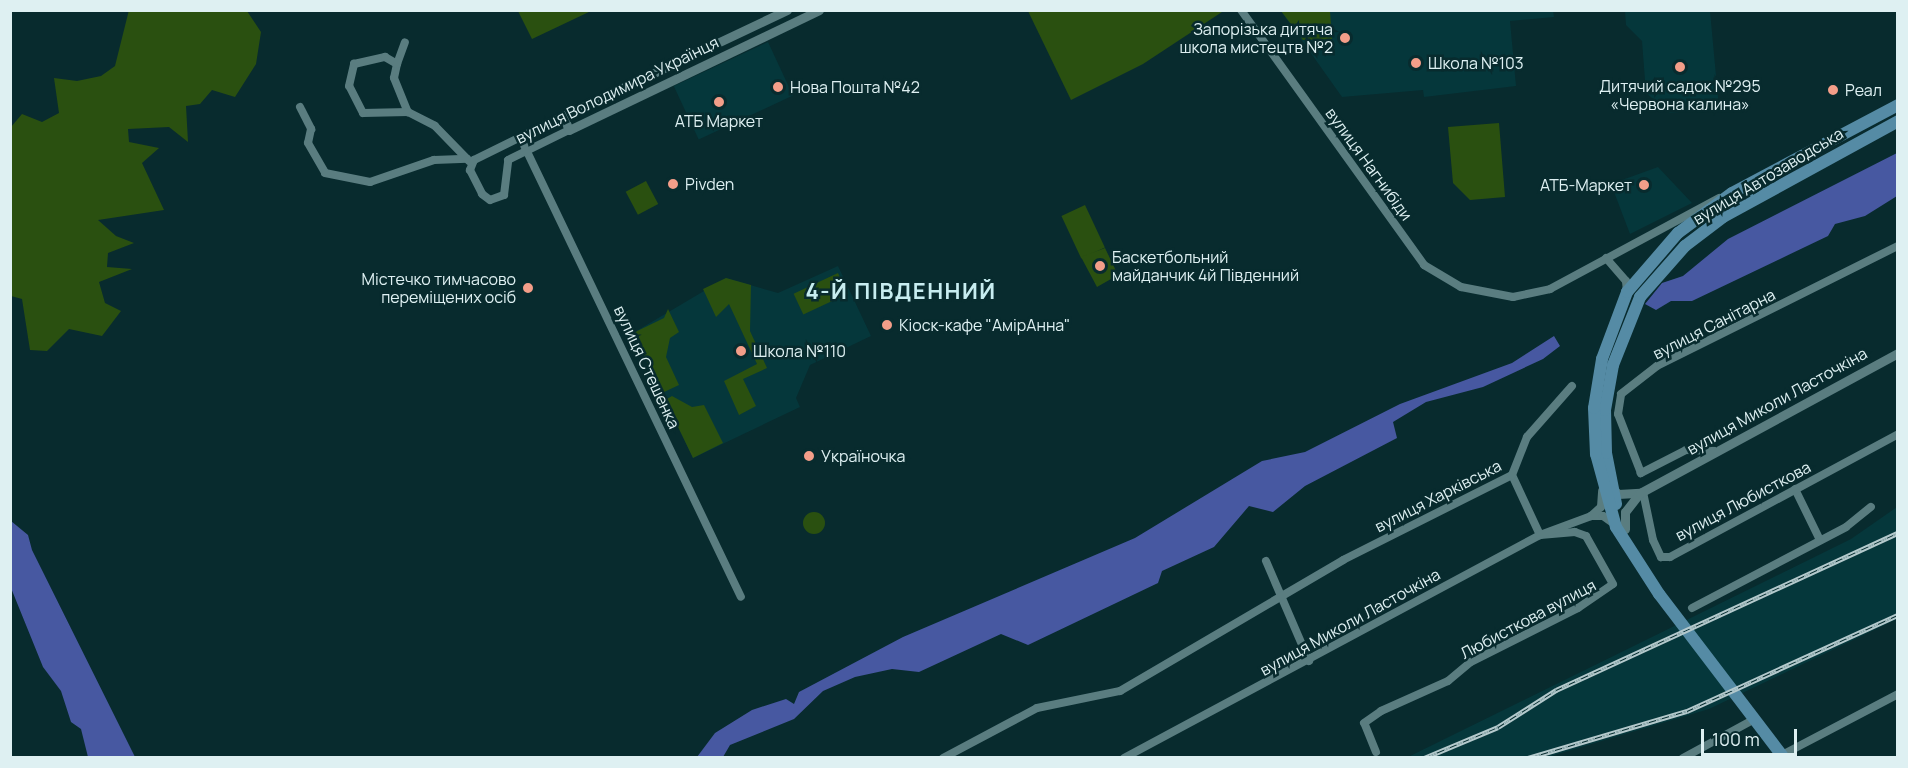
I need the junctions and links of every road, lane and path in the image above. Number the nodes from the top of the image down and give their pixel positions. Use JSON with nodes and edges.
{"nodes":[{"id":1,"x":787,"y":10,"type":"edge"},
{"id":2,"x":819,"y":10,"type":"edge"},
{"id":3,"x":1241,"y":10,"type":"edge"},
{"id":4,"x":405,"y":42,"type":"dead end"},
{"id":5,"x":397,"y":64,"type":"junction"},
{"id":6,"x":1898,"y":105,"type":"edge"},
{"id":7,"x":300,"y":107,"type":"dead end"},
{"id":8,"x":408,"y":112,"type":"junction"},
{"id":9,"x":563,"y":116,"type":"junction"},
{"id":10,"x":1898,"y":121,"type":"edge"},
{"id":11,"x":569,"y":130,"type":"junction"},
{"id":12,"x":520,"y":137,"type":"junction"},
{"id":13,"x":526,"y":150,"type":"junction"},
{"id":14,"x":469,"y":161,"type":"junction"},
{"id":15,"x":1785,"y":164,"type":"junction"},
{"id":16,"x":1794,"y":178,"type":"junction"},
{"id":17,"x":1732,"y":194,"type":"junction"},
{"id":18,"x":1898,"y":246,"type":"edge"},
{"id":19,"x":1606,"y":258,"type":"junction"},
{"id":20,"x":1628,"y":292,"type":"junction"},
{"id":21,"x":1502,"y":296,"type":"joint"},
{"id":22,"x":1898,"y":353,"type":"edge"},
{"id":23,"x":1572,"y":386,"type":"dead end"},
{"id":24,"x":1898,"y":434,"type":"edge"},
{"id":25,"x":1718,"y":451,"type":"junction"},
{"id":26,"x":1512,"y":475,"type":"junction"},
{"id":27,"x":1606,"y":486,"type":"junction"},
{"id":28,"x":1795,"y":489,"type":"junction"},
{"id":29,"x":1642,"y":493,"type":"junction"},
{"id":30,"x":1871,"y":507,"type":"dead end"},
{"id":31,"x":1591,"y":516,"type":"junction"},
{"id":32,"x":1621,"y":528,"type":"junction"},
{"id":33,"x":1540,"y":535,"type":"junction"},
{"id":34,"x":1821,"y":540,"type":"junction"},
{"id":35,"x":1266,"y":561,"type":"dead end"},
{"id":36,"x":741,"y":597,"type":"dead end"},
{"id":37,"x":1283,"y":598,"type":"junction"},
{"id":38,"x":1692,"y":608,"type":"dead end"},
{"id":39,"x":1309,"y":661,"type":"junction"},
{"id":40,"x":1898,"y":694,"type":"edge"},
{"id":41,"x":1753,"y":720,"type":"junction"},
{"id":42,"x":1376,"y":752,"type":"dead end"},
{"id":43,"x":1783,"y":756,"type":"edge"},
{"id":44,"x":943,"y":758,"type":"edge"},
{"id":45,"x":1124,"y":758,"type":"edge"},
{"id":46,"x":1683,"y":758,"type":"edge"}],
"edges":[{"from":1,"to":9,"type":"street","name":"вулиця Володимира Українця"},
{"from":2,"to":11,"type":"street","name":"вулиця Володимира Українця"},
{"from":3,"to":21,"type":"street","name":"вулиця Нагнибіди"},
{"from":4,"to":5,"type":"street"},
{"from":5,"to":8,"type":"street"},
{"from":5,"to":8,"type":"street"},
{"from":6,"to":15,"type":"main road","name":"вулиця Автозаводська"},
{"from":7,"to":14,"type":"street"},
{"from":8,"to":14,"type":"street"},
{"from":9,"to":11,"type":"street"},
{"from":9,"to":12,"type":"street","name":"вулиця Володимира Українця"},
{"from":10,"to":16,"type":"main road","name":"вулиця Автозаводська"},
{"from":11,"to":13,"type":"street","name":"вулиця Володимира Українця"},
{"from":12,"to":13,"type":"street","name":"вулиця Стешенка"},
{"from":12,"to":14,"type":"street","name":"вулиця Володимира Українця"},
{"from":13,"to":14,"type":"street","name":"вулиця Володимира Українця"},
{"from":13,"to":36,"type":"street","name":"вулиця Стешенка"},
{"from":15,"to":16,"type":"main road"},
{"from":15,"to":17,"type":"main road","name":"вулиця Автозаводська"},
{"from":16,"to":27,"type":"main road","name":"вулиця Автозаводська"},
{"from":17,"to":19,"type":"street","name":"вулиця Автозаводська"},
{"from":17,"to":20,"type":"main road","name":"вулиця Автозаводська"},
{"from":18,"to":25,"type":"street","name":"вулиця Санітарна"},
{"from":19,"to":20,"type":"street"},
{"from":19,"to":21,"type":"street","name":"вулиця Автозаводська"},
{"from":20,"to":27,"type":"main road","name":"вулиця Автозаводська"},
{"from":22,"to":25,"type":"street","name":"вулиця Миколи Ласточкіна"},
{"from":23,"to":26,"type":"street","name":"вулиця Харківська"},
{"from":24,"to":28,"type":"street","name":"вулиця Любисткова"},
{"from":25,"to":29,"type":"street","name":"вулиця Миколи Ласточкіна"},
{"from":26,"to":33,"type":"street"},
{"from":26,"to":37,"type":"street","name":"вулиця Харківська"},
{"from":27,"to":29,"type":"street"},
{"from":27,"to":31,"type":"street"},
{"from":27,"to":32,"type":"main road"},
{"from":28,"to":29,"type":"street","name":"вулиця Любисткова"},
{"from":28,"to":34,"type":"street"},
{"from":29,"to":32,"type":"street","name":"вулиця Миколи Ласточкіна"},
{"from":30,"to":34,"type":"street"},
{"from":31,"to":32,"type":"street"},
{"from":31,"to":33,"type":"street","name":"вулиця Миколи Ласточкіна"},
{"from":32,"to":41,"type":"main road"},
{"from":33,"to":39,"type":"street","name":"вулиця Миколи Ласточкіна"},
{"from":33,"to":42,"type":"street","name":"Любисткова вулиця"},
{"from":34,"to":38,"type":"street"},
{"from":35,"to":37,"type":"street"},
{"from":37,"to":39,"type":"street"},
{"from":37,"to":44,"type":"street","name":"вулиця Харківська"},
{"from":39,"to":45,"type":"street","name":"вулиця Миколи Ласточкіна"},
{"from":40,"to":43,"type":"street"},
{"from":41,"to":43,"type":"main road"},
{"from":41,"to":46,"type":"street"}]}
